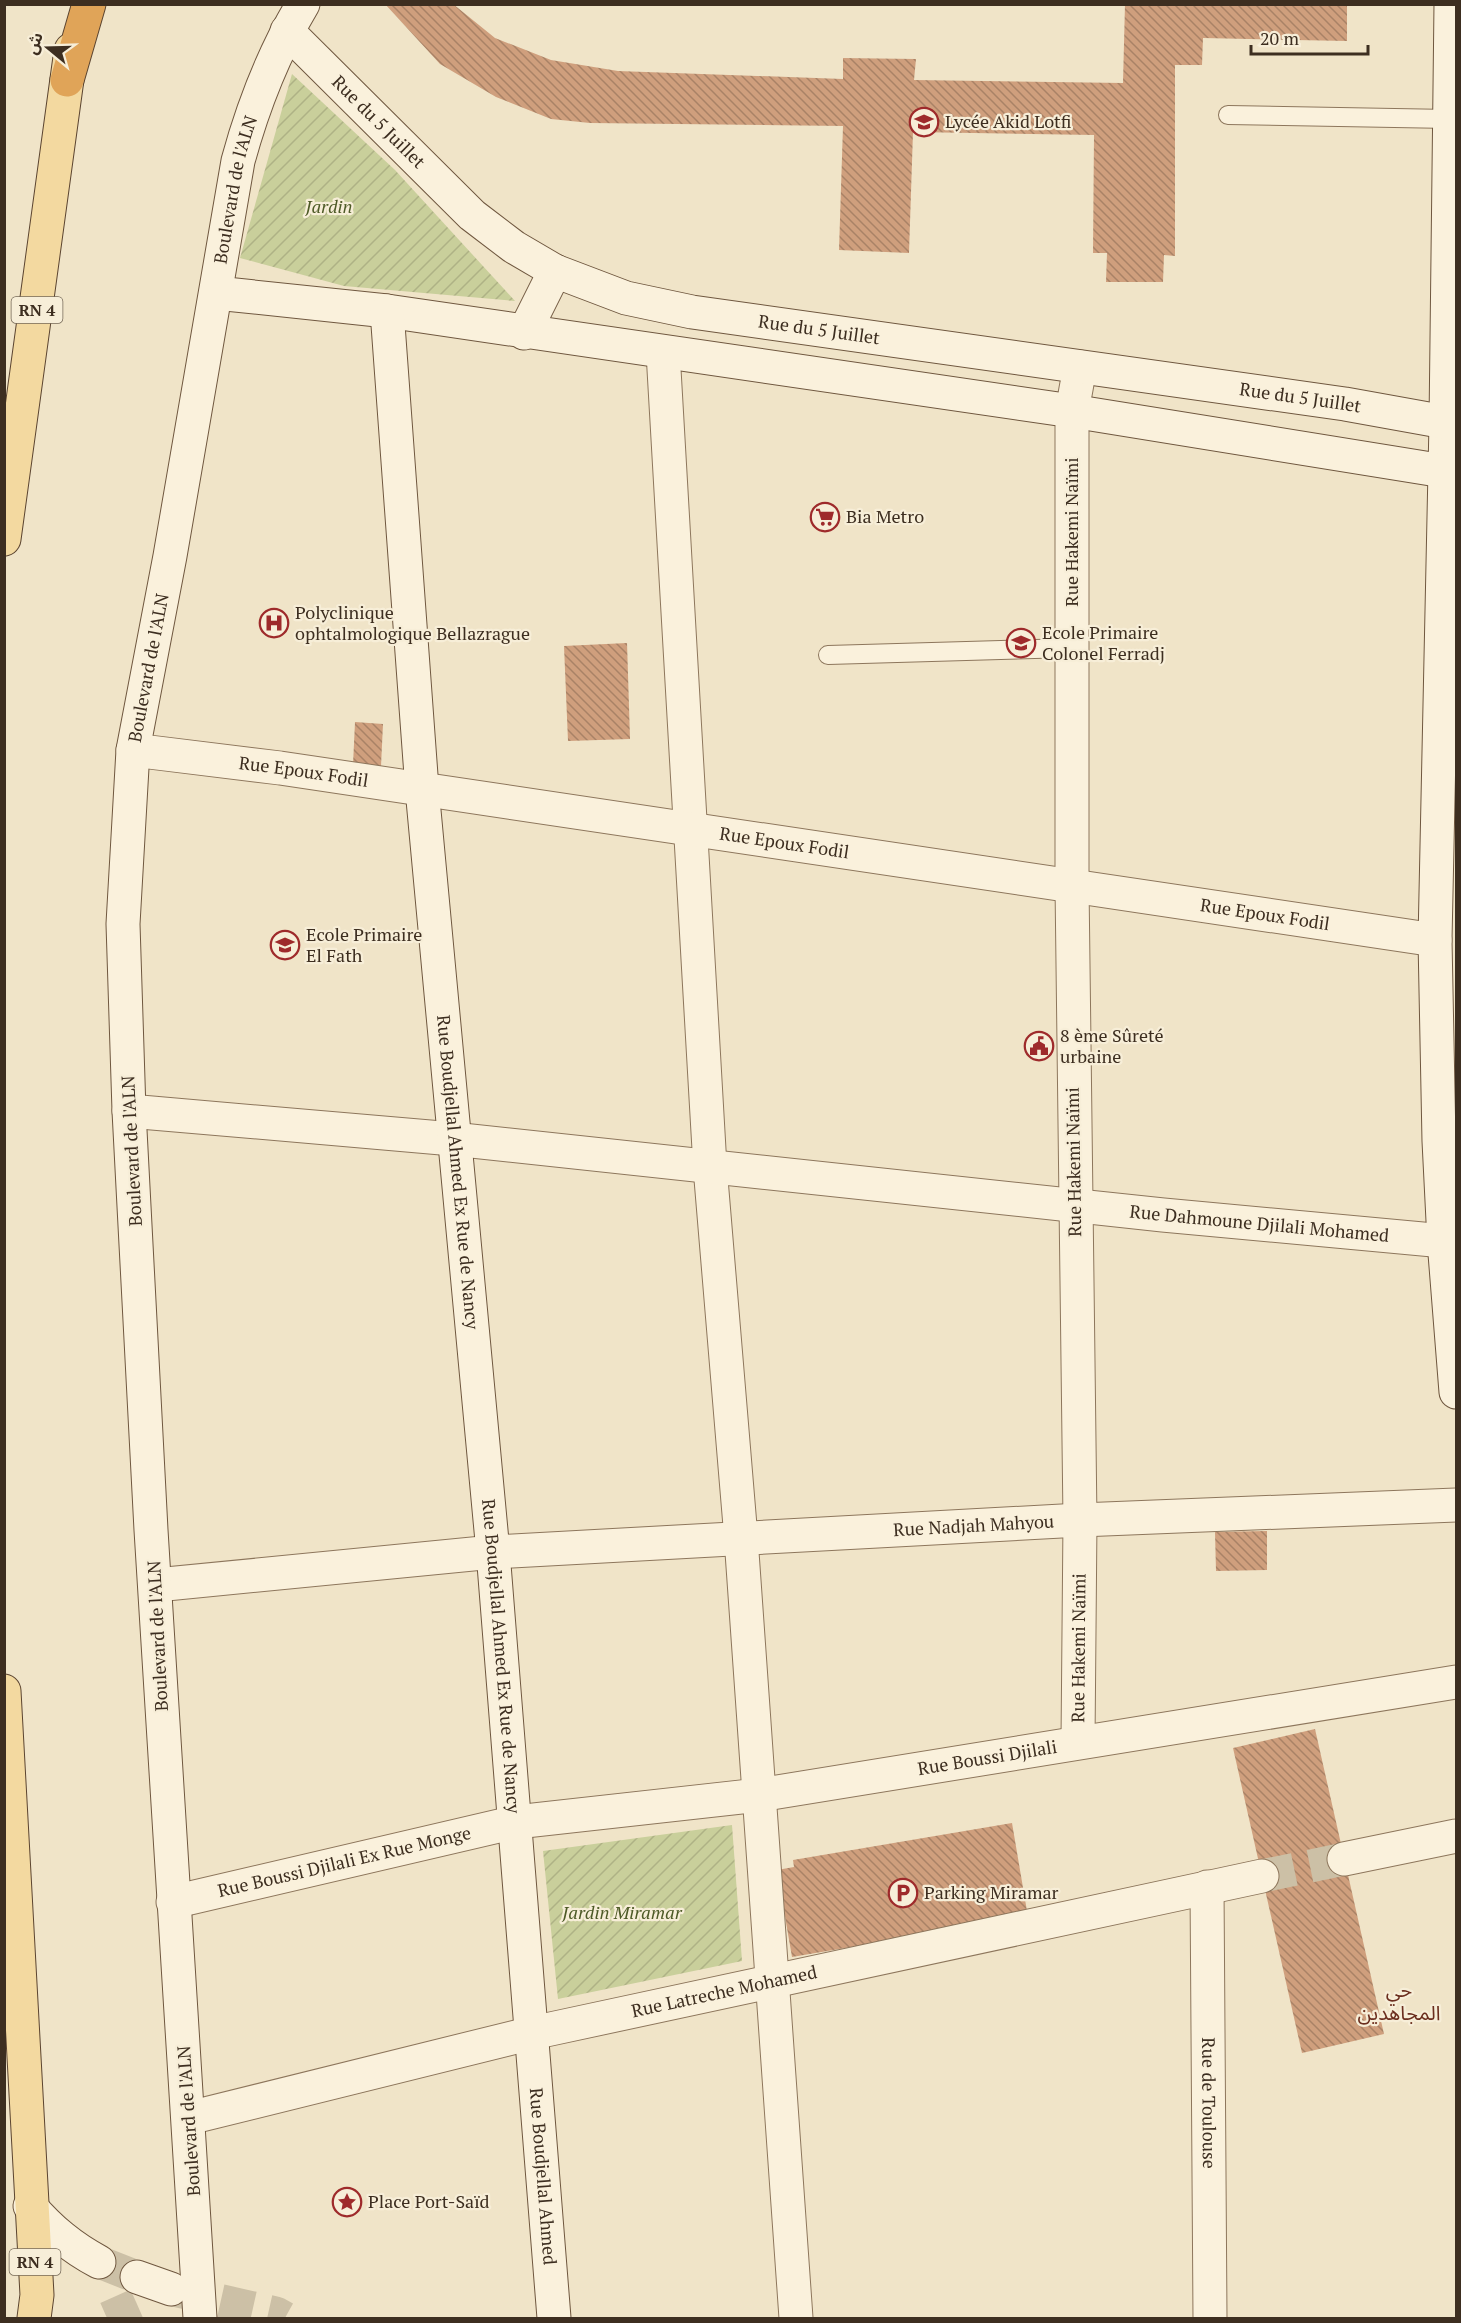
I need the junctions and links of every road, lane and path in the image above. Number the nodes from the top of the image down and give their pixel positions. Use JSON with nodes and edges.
{"nodes":[{"id":1,"x":76,"y":4,"type":"edge"},
{"id":2,"x":89,"y":4,"type":"edge"},
{"id":3,"x":1451,"y":4,"type":"edge"},
{"id":4,"x":295,"y":18,"type":"edge"},
{"id":5,"x":67,"y":80,"type":"junction"},
{"id":6,"x":1228,"y":115,"type":"dead end"},
{"id":7,"x":1450,"y":119,"type":"junction"},
{"id":8,"x":1453,"y":157,"type":"edge"},
{"id":9,"x":555,"y":271,"type":"junction"},
{"id":10,"x":216,"y":293,"type":"junction"},
{"id":11,"x":1452,"y":309,"type":"edge"},
{"id":12,"x":387,"y":311,"type":"junction"},
{"id":13,"x":524,"y":333,"type":"junction"},
{"id":14,"x":663,"y":352,"type":"junction"},
{"id":15,"x":1080,"y":367,"type":"junction"},
{"id":16,"x":1072,"y":411,"type":"junction"},
{"id":17,"x":1451,"y":423,"type":"edge"},
{"id":18,"x":1451,"y":472,"type":"edge"},
{"id":19,"x":4,"y":539,"type":"edge"},
{"id":20,"x":1072,"y":648,"type":"junction"},
{"id":21,"x":828,"y":655,"type":"dead end"},
{"id":22,"x":133,"y":750,"type":"junction"},
{"id":23,"x":422,"y":789,"type":"junction"},
{"id":24,"x":692,"y":829,"type":"junction"},
{"id":25,"x":1072,"y":885,"type":"junction"},
{"id":26,"x":1435,"y":940,"type":"junction"},
{"id":27,"x":129,"y":1111,"type":"junction"},
{"id":28,"x":453,"y":1139,"type":"junction"},
{"id":29,"x":1448,"y":1142,"type":"edge"},
{"id":30,"x":711,"y":1167,"type":"junction"},
{"id":31,"x":1074,"y":1206,"type":"junction"},
{"id":32,"x":1444,"y":1241,"type":"junction"},
{"id":33,"x":1456,"y":1392,"type":"edge"},
{"id":34,"x":1456,"y":1505,"type":"edge"},
{"id":35,"x":1080,"y":1520,"type":"junction"},
{"id":36,"x":741,"y":1538,"type":"junction"},
{"id":37,"x":493,"y":1552,"type":"junction"},
{"id":38,"x":156,"y":1585,"type":"junction"},
{"id":39,"x":1456,"y":1682,"type":"edge"},
{"id":40,"x":4,"y":1691,"type":"edge"},
{"id":41,"x":1078,"y":1742,"type":"junction"},
{"id":42,"x":759,"y":1795,"type":"junction"},
{"id":43,"x":516,"y":1822,"type":"junction"},
{"id":44,"x":1456,"y":1836,"type":"edge"},
{"id":45,"x":1344,"y":1859,"type":"tunnel mouth"},
{"id":46,"x":1262,"y":1876,"type":"tunnel mouth"},
{"id":47,"x":1207,"y":1887,"type":"junction"},
{"id":48,"x":173,"y":1902,"type":"junction"},
{"id":49,"x":772,"y":1981,"type":"junction"},
{"id":50,"x":532,"y":2033,"type":"junction"},
{"id":51,"x":189,"y":2118,"type":"junction"},
{"id":52,"x":30,"y":2205,"type":"junction"},
{"id":53,"x":99,"y":2262,"type":"tunnel mouth"},
{"id":54,"x":34,"y":2319,"type":"edge"},
{"id":55,"x":200,"y":2319,"type":"edge"},
{"id":56,"x":554,"y":2319,"type":"edge"},
{"id":57,"x":796,"y":2319,"type":"edge"},
{"id":58,"x":1210,"y":2319,"type":"edge"}],
"edges":[{"from":1,"to":5,"type":"highway","number":"RN 4"},
{"from":2,"to":5,"type":"highway","number":"RN 4"},
{"from":3,"to":7,"type":"street"},
{"from":4,"to":9,"type":"street","name":"Rue du 5 Juillet"},
{"from":4,"to":10,"type":"street","name":"Boulevard de l'ALN"},
{"from":5,"to":19,"type":"main road","number":"RN 4"},
{"from":6,"to":7,"type":"lane"},
{"from":7,"to":8,"type":"street"},
{"from":8,"to":11,"type":"street"},
{"from":9,"to":13,"type":"street"},
{"from":9,"to":15,"type":"street","name":"Rue du 5 Juillet"},
{"from":10,"to":12,"type":"street"},
{"from":10,"to":22,"type":"street","name":"Boulevard de l'ALN"},
{"from":11,"to":17,"type":"street"},
{"from":12,"to":13,"type":"street"},
{"from":12,"to":23,"type":"street","name":"Rue Boudjellal Ahmed Ex Rue de Nancy"},
{"from":13,"to":14,"type":"street"},
{"from":14,"to":16,"type":"street"},
{"from":14,"to":24,"type":"street"},
{"from":15,"to":16,"type":"street","name":"Rue Hakemi Naïmi"},
{"from":15,"to":17,"type":"street","name":"Rue du 5 Juillet"},
{"from":16,"to":18,"type":"street"},
{"from":16,"to":20,"type":"street","name":"Rue Hakemi Naïmi"},
{"from":17,"to":18,"type":"street"},
{"from":18,"to":26,"type":"street"},
{"from":20,"to":21,"type":"lane"},
{"from":20,"to":25,"type":"street","name":"Rue Hakemi Naïmi"},
{"from":22,"to":23,"type":"street","name":"Rue Epoux Fodil"},
{"from":22,"to":27,"type":"street","name":"Boulevard de l'ALN"},
{"from":23,"to":24,"type":"street","name":"Rue Epoux Fodil"},
{"from":23,"to":28,"type":"street","name":"Rue Boudjellal Ahmed Ex Rue de Nancy"},
{"from":24,"to":25,"type":"street","name":"Rue Epoux Fodil"},
{"from":24,"to":30,"type":"street"},
{"from":25,"to":26,"type":"street","name":"Rue Epoux Fodil"},
{"from":25,"to":31,"type":"street","name":"Rue Hakemi Naïmi"},
{"from":26,"to":29,"type":"street"},
{"from":27,"to":28,"type":"street","name":"Rue Dahmoune Djilali Mohamed"},
{"from":27,"to":38,"type":"street","name":"Boulevard de l'ALN"},
{"from":28,"to":30,"type":"street","name":"Rue Dahmoune Djilali Mohamed"},
{"from":28,"to":37,"type":"street","name":"Rue Boudjellal Ahmed Ex Rue de Nancy"},
{"from":29,"to":32,"type":"street"},
{"from":30,"to":31,"type":"street","name":"Rue Dahmoune Djilali Mohamed"},
{"from":30,"to":36,"type":"street"},
{"from":31,"to":32,"type":"street","name":"Rue Dahmoune Djilali Mohamed"},
{"from":31,"to":35,"type":"street","name":"Rue Hakemi Naïmi"},
{"from":32,"to":33,"type":"street"},
{"from":34,"to":35,"type":"street","name":"Rue Nadjah Mahyou"},
{"from":35,"to":36,"type":"street","name":"Rue Nadjah Mahyou"},
{"from":35,"to":41,"type":"street","name":"Rue Hakemi Naïmi"},
{"from":36,"to":37,"type":"street","name":"Rue Nadjah Mahyou"},
{"from":36,"to":42,"type":"street"},
{"from":37,"to":38,"type":"street","name":"Rue Nadjah Mahyou"},
{"from":37,"to":43,"type":"street","name":"Rue Boudjellal Ahmed Ex Rue de Nancy"},
{"from":38,"to":48,"type":"street","name":"Boulevard de l'ALN"},
{"from":39,"to":41,"type":"street","name":"Rue Boussi Djilali"},
{"from":40,"to":52,"type":"main road","number":"RN 4"},
{"from":41,"to":42,"type":"street","name":"Rue Boussi Djilali"},
{"from":42,"to":43,"type":"street","name":"Rue Boussi Djilali"},
{"from":42,"to":49,"type":"street"},
{"from":43,"to":48,"type":"street","name":"Rue Boussi Djilali Ex Rue Monge"},
{"from":43,"to":50,"type":"street","name":"Rue Boudjellal Ahmed Ex Rue de Nancy"},
{"from":44,"to":45,"type":"street"},
{"from":46,"to":47,"type":"street","name":"Rue Latreche Mohamed"},
{"from":47,"to":49,"type":"street","name":"Rue Latreche Mohamed"},
{"from":47,"to":58,"type":"street","name":"Rue de Toulouse"},
{"from":48,"to":51,"type":"street","name":"Boulevard de l'ALN"},
{"from":49,"to":50,"type":"street","name":"Rue Latreche Mohamed"},
{"from":49,"to":57,"type":"street"},
{"from":50,"to":51,"type":"street","name":"Rue Latreche Mohamed"},
{"from":50,"to":56,"type":"street","name":"Rue Boudjellal Ahmed"},
{"from":51,"to":55,"type":"street","name":"Boulevard de l'ALN"},
{"from":52,"to":53,"type":"street"},
{"from":52,"to":54,"type":"main road","number":"RN 4"}]}
